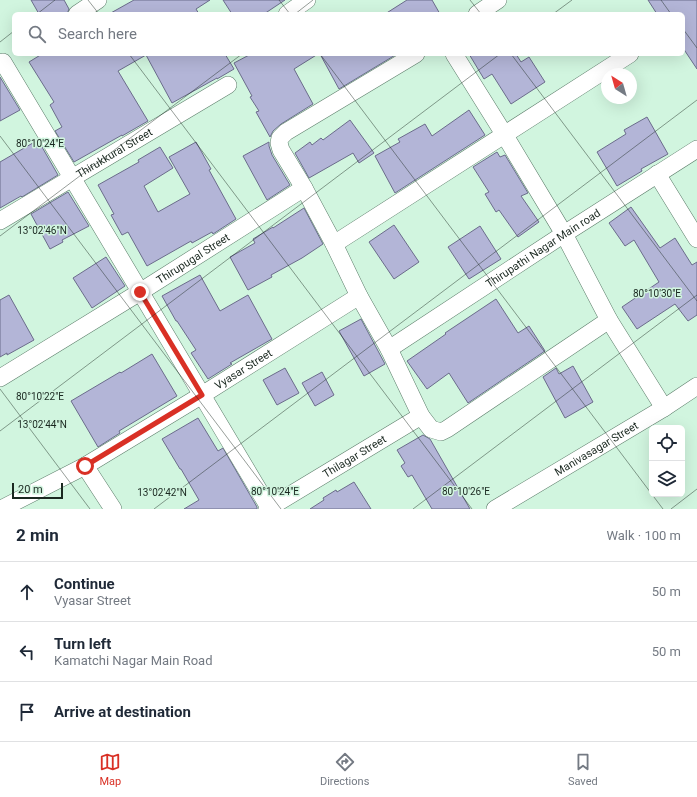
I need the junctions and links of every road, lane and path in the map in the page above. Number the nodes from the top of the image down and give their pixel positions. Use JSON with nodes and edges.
{"nodes":[{"id":1,"x":98,"y":0,"type":"edge"},
{"id":2,"x":307,"y":0,"type":"edge"},
{"id":3,"x":498,"y":0,"type":"edge"},
{"id":4,"x":80,"y":12,"type":"edge"},
{"id":5,"x":290,"y":12,"type":"edge"},
{"id":6,"x":480,"y":12,"type":"edge"},
{"id":7,"x":413,"y":56,"type":"edge"},
{"id":8,"x":455,"y":56,"type":"edge"},
{"id":9,"x":627,"y":56,"type":"edge"},
{"id":10,"x":6,"y":60,"type":"edge"},
{"id":11,"x":228,"y":85,"type":"dead end"},
{"id":12,"x":504,"y":134,"type":"junction"},
{"id":13,"x":697,"y":149,"type":"edge"},
{"id":14,"x":657,"y":174,"type":"junction"},
{"id":15,"x":72,"y":178,"type":"junction"},
{"id":16,"x":304,"y":188,"type":"junction"},
{"id":17,"x":0,"y":220,"type":"edge"},
{"id":18,"x":564,"y":234,"type":"junction"},
{"id":19,"x":697,"y":239,"type":"edge"},
{"id":20,"x":334,"y":244,"type":"junction"},
{"id":21,"x":140,"y":292,"type":"junction"},
{"id":22,"x":359,"y":296,"type":"junction"},
{"id":23,"x":609,"y":320,"type":"junction"},
{"id":24,"x":389,"y":348,"type":"junction"},
{"id":25,"x":0,"y":378,"type":"edge"},
{"id":26,"x":697,"y":386,"type":"edge"},
{"id":27,"x":202,"y":395,"type":"junction"},
{"id":28,"x":664,"y":408,"type":"junction"},
{"id":29,"x":421,"y":416,"type":"junction"},
{"id":30,"x":85,"y":466,"type":"junction"},
{"id":31,"x":2,"y":509,"type":"edge"},
{"id":32,"x":113,"y":509,"type":"edge"},
{"id":33,"x":269,"y":509,"type":"edge"},
{"id":34,"x":495,"y":509,"type":"edge"}],
"edges":[{"from":1,"to":4,"type":"street"},
{"from":2,"to":5,"type":"street"},
{"from":3,"to":6,"type":"street"},
{"from":7,"to":16,"type":"street"},
{"from":8,"to":12,"type":"street"},
{"from":9,"to":12,"type":"street"},
{"from":10,"to":15,"type":"street"},
{"from":11,"to":15,"type":"street","name":"Thirukkural Street"},
{"from":12,"to":18,"type":"street"},
{"from":12,"to":20,"type":"street"},
{"from":13,"to":14,"type":"street","name":"Thirupathi Nagar Main road"},
{"from":14,"to":18,"type":"street","name":"Thirupathi Nagar Main road"},
{"from":14,"to":19,"type":"street"},
{"from":15,"to":17,"type":"street","name":"Thirukkural Street"},
{"from":15,"to":21,"type":"street"},
{"from":16,"to":20,"type":"street"},
{"from":16,"to":21,"type":"street","name":"Thirupugal Street"},
{"from":18,"to":23,"type":"street"},
{"from":18,"to":24,"type":"street","name":"Thirupathi Nagar Main road"},
{"from":20,"to":22,"type":"street"},
{"from":21,"to":25,"type":"street","name":"Thirupugal Street"},
{"from":21,"to":27,"type":"street"},
{"from":22,"to":24,"type":"street"},
{"from":22,"to":27,"type":"street","name":"Vyasar Street"},
{"from":23,"to":28,"type":"street"},
{"from":23,"to":29,"type":"street"},
{"from":24,"to":29,"type":"street"},
{"from":26,"to":28,"type":"street","name":"Manivasagar Street"},
{"from":27,"to":30,"type":"street","name":"Vyasar Street"},
{"from":27,"to":33,"type":"street"},
{"from":28,"to":34,"type":"street","name":"Manivasagar Street"},
{"from":29,"to":33,"type":"street","name":"Thilagar Street"},
{"from":30,"to":31,"type":"street","name":"Vyasar Street"},
{"from":30,"to":32,"type":"street"}]}
